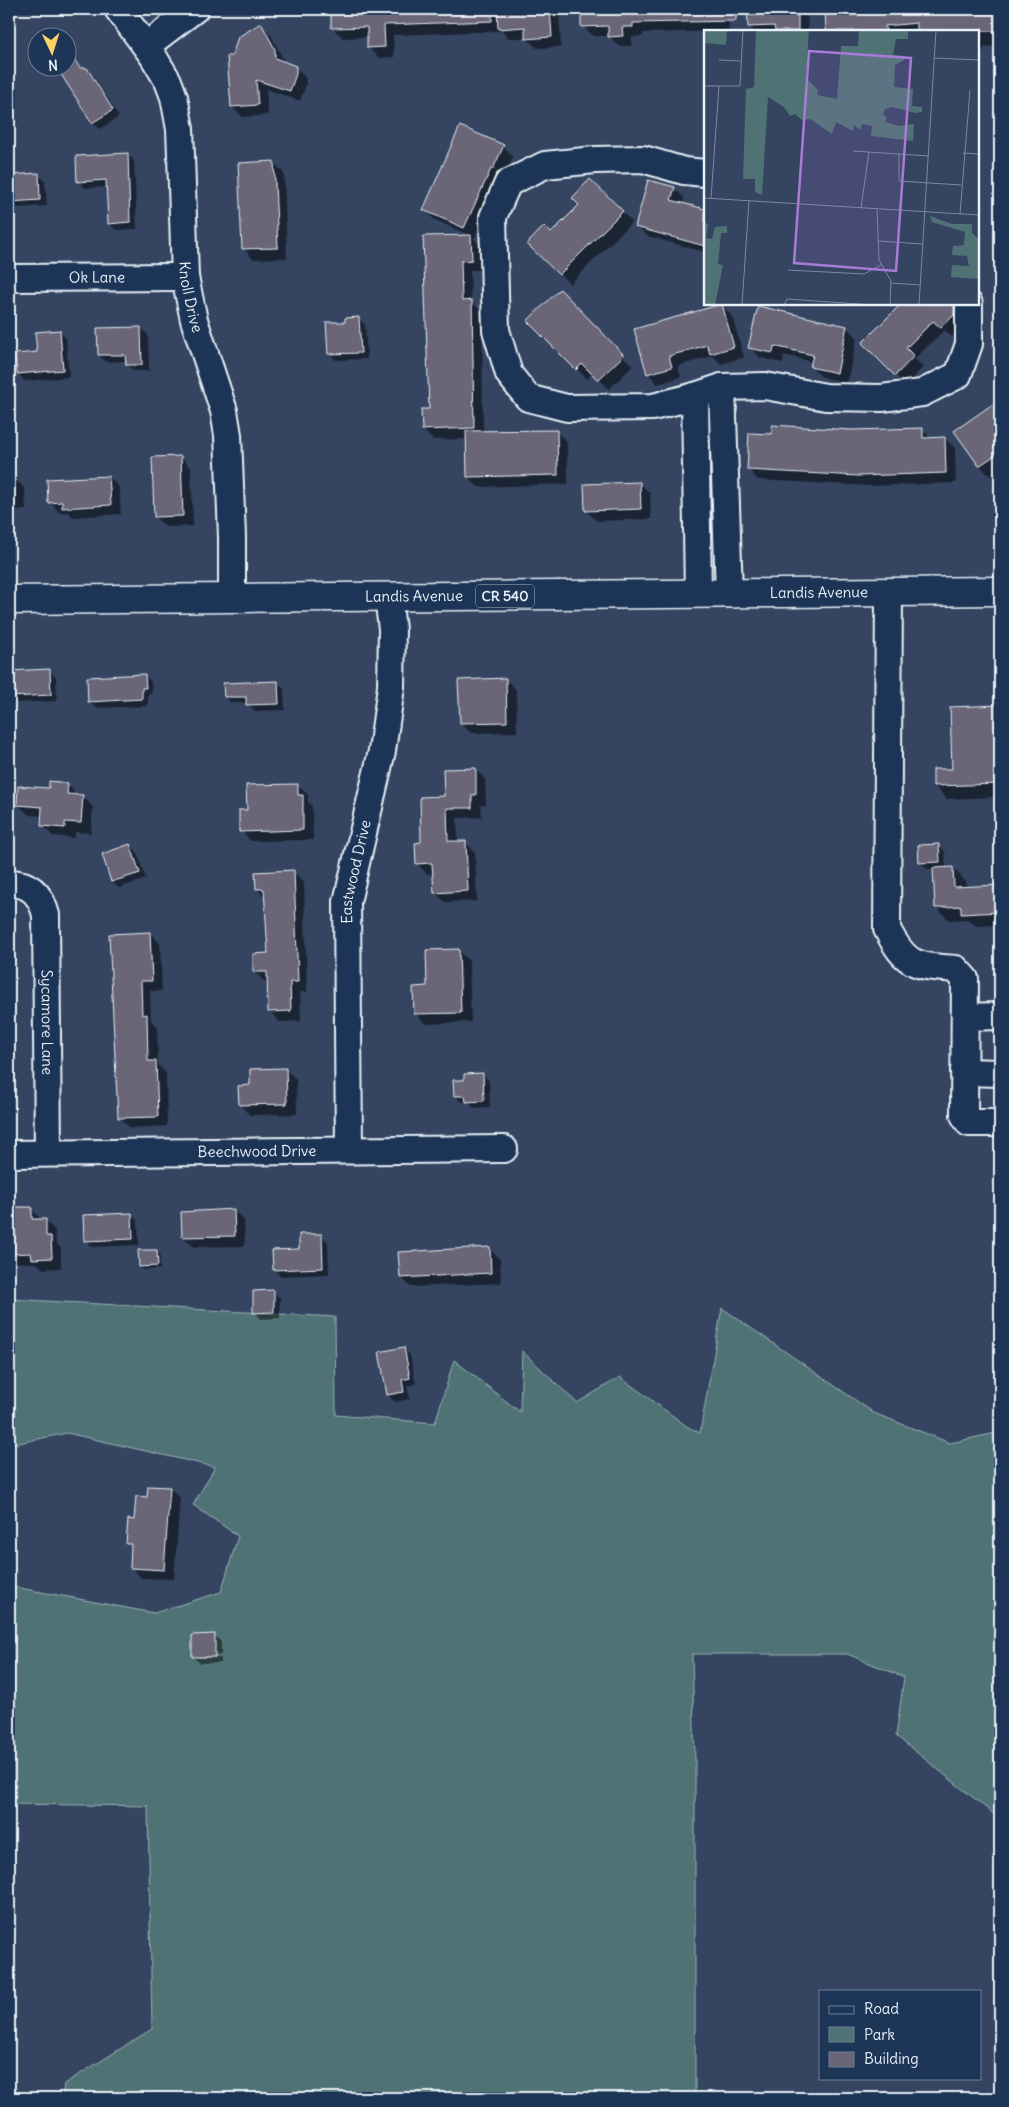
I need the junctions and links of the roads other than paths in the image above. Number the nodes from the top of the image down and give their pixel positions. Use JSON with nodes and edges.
{"nodes":[{"id":1,"x":118,"y":9,"type":"edge"},
{"id":2,"x":195,"y":9,"type":"edge"},
{"id":3,"x":146,"y":46,"type":"junction"},
{"id":4,"x":704,"y":173,"type":"edge"},
{"id":5,"x":185,"y":277,"type":"junction"},
{"id":6,"x":9,"y":278,"type":"edge"},
{"id":7,"x":969,"y":305,"type":"edge"},
{"id":8,"x":722,"y":387,"type":"junction"},
{"id":9,"x":695,"y":396,"type":"junction"},
{"id":10,"x":1000,"y":591,"type":"edge"},
{"id":11,"x":889,"y":592,"type":"junction"},
{"id":12,"x":698,"y":594,"type":"junction"},
{"id":13,"x":729,"y":594,"type":"junction"},
{"id":14,"x":388,"y":597,"type":"junction"},
{"id":15,"x":232,"y":598,"type":"junction"},
{"id":16,"x":9,"y":600,"type":"edge"},
{"id":17,"x":9,"y":883,"type":"edge"},
{"id":18,"x":964,"y":1016,"type":"junction"},
{"id":19,"x":1000,"y":1016,"type":"edge"},
{"id":20,"x":964,"y":1072,"type":"junction"},
{"id":21,"x":1000,"y":1073,"type":"edge"},
{"id":22,"x":1000,"y":1123,"type":"edge"},
{"id":23,"x":504,"y":1148,"type":"dead end"},
{"id":24,"x":349,"y":1150,"type":"junction"},
{"id":25,"x":48,"y":1153,"type":"junction"},
{"id":26,"x":9,"y":1154,"type":"edge"}],
"edges":[{"from":1,"to":3,"type":"street","name":"Knoll Drive"},
{"from":2,"to":3,"type":"street"},
{"from":3,"to":5,"type":"street","name":"Knoll Drive"},
{"from":4,"to":9,"type":"street"},
{"from":5,"to":6,"type":"street","name":"Ok Lane"},
{"from":5,"to":15,"type":"street","name":"Knoll Drive"},
{"from":7,"to":8,"type":"street"},
{"from":8,"to":9,"type":"street"},
{"from":8,"to":13,"type":"street"},
{"from":9,"to":12,"type":"street"},
{"from":10,"to":11,"type":"main road","name":"Landis Avenue","number":"CR 540"},
{"from":11,"to":13,"type":"main road","name":"Landis Avenue","number":"CR 540"},
{"from":11,"to":18,"type":"street"},
{"from":12,"to":13,"type":"main road","name":"Landis Avenue","number":"CR 540"},
{"from":12,"to":14,"type":"main road","name":"Landis Avenue","number":"CR 540"},
{"from":14,"to":15,"type":"main road","name":"Landis Avenue","number":"CR 540"},
{"from":14,"to":24,"type":"street","name":"Eastwood Drive"},
{"from":15,"to":16,"type":"main road","name":"Landis Avenue","number":"CR 540"},
{"from":17,"to":25,"type":"street","name":"Sycamore Lane"},
{"from":18,"to":19,"type":"street"},
{"from":18,"to":20,"type":"street"},
{"from":20,"to":21,"type":"street"},
{"from":20,"to":22,"type":"street"},
{"from":23,"to":24,"type":"street","name":"Beechwood Drive"},
{"from":24,"to":25,"type":"street","name":"Beechwood Drive"},
{"from":25,"to":26,"type":"street","name":"Beechwood Drive"}]}
